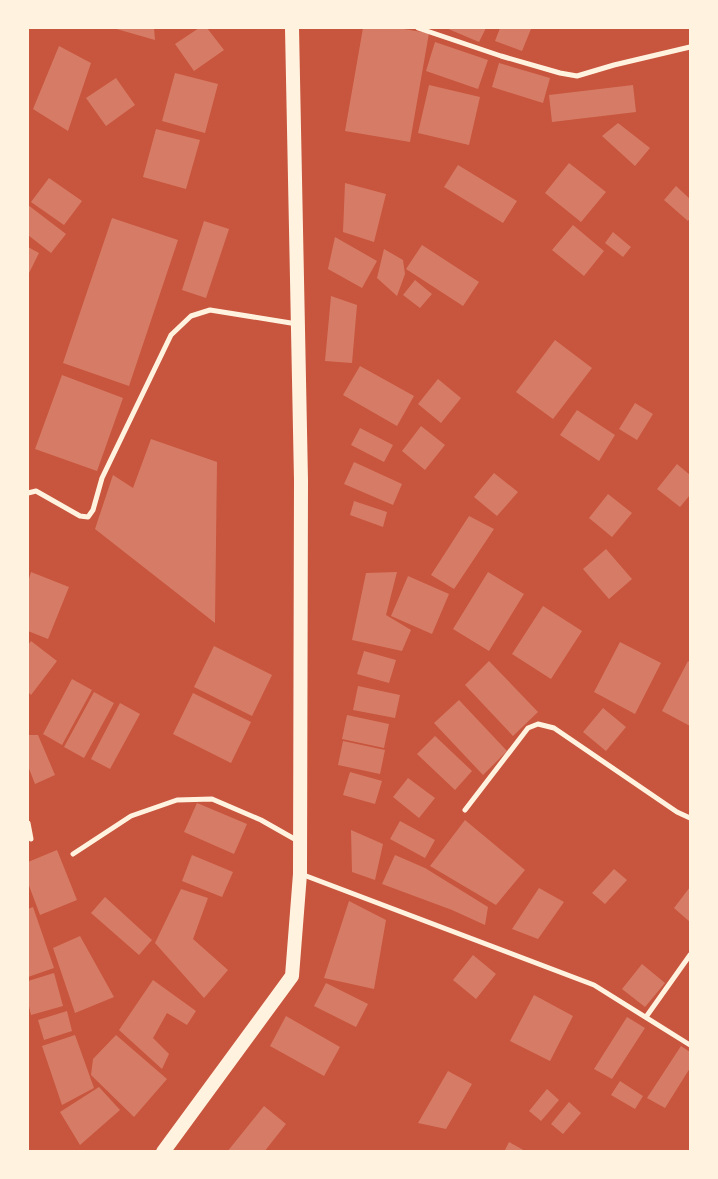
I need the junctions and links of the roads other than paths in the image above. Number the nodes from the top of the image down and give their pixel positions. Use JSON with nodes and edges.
{"nodes":[{"id":1,"x":292,"y":28,"type":"edge"},
{"id":2,"x":418,"y":28,"type":"edge"},
{"id":3,"x":690,"y":46,"type":"edge"},
{"id":4,"x":298,"y":324,"type":"junction"},
{"id":5,"x":28,"y":493,"type":"edge"},
{"id":6,"x":465,"y":810,"type":"dead end"},
{"id":7,"x":690,"y":818,"type":"edge"},
{"id":8,"x":28,"y":823,"type":"edge"},
{"id":9,"x":32,"y":839,"type":"dead end"},
{"id":10,"x":300,"y":843,"type":"junction"},
{"id":11,"x":73,"y":854,"type":"dead end"},
{"id":12,"x":300,"y":874,"type":"junction"},
{"id":13,"x":690,"y":955,"type":"edge"},
{"id":14,"x":646,"y":1017,"type":"junction"},
{"id":15,"x":690,"y":1045,"type":"edge"},
{"id":16,"x":163,"y":1152,"type":"edge"}],
"edges":[{"from":1,"to":4,"type":"highway"},
{"from":2,"to":3,"type":"street"},
{"from":4,"to":5,"type":"street"},
{"from":4,"to":10,"type":"highway"},
{"from":6,"to":7,"type":"street"},
{"from":8,"to":9,"type":"street"},
{"from":10,"to":11,"type":"street"},
{"from":10,"to":12,"type":"highway"},
{"from":12,"to":14,"type":"street"},
{"from":12,"to":16,"type":"highway"},
{"from":13,"to":14,"type":"street"},
{"from":14,"to":15,"type":"street"}]}
